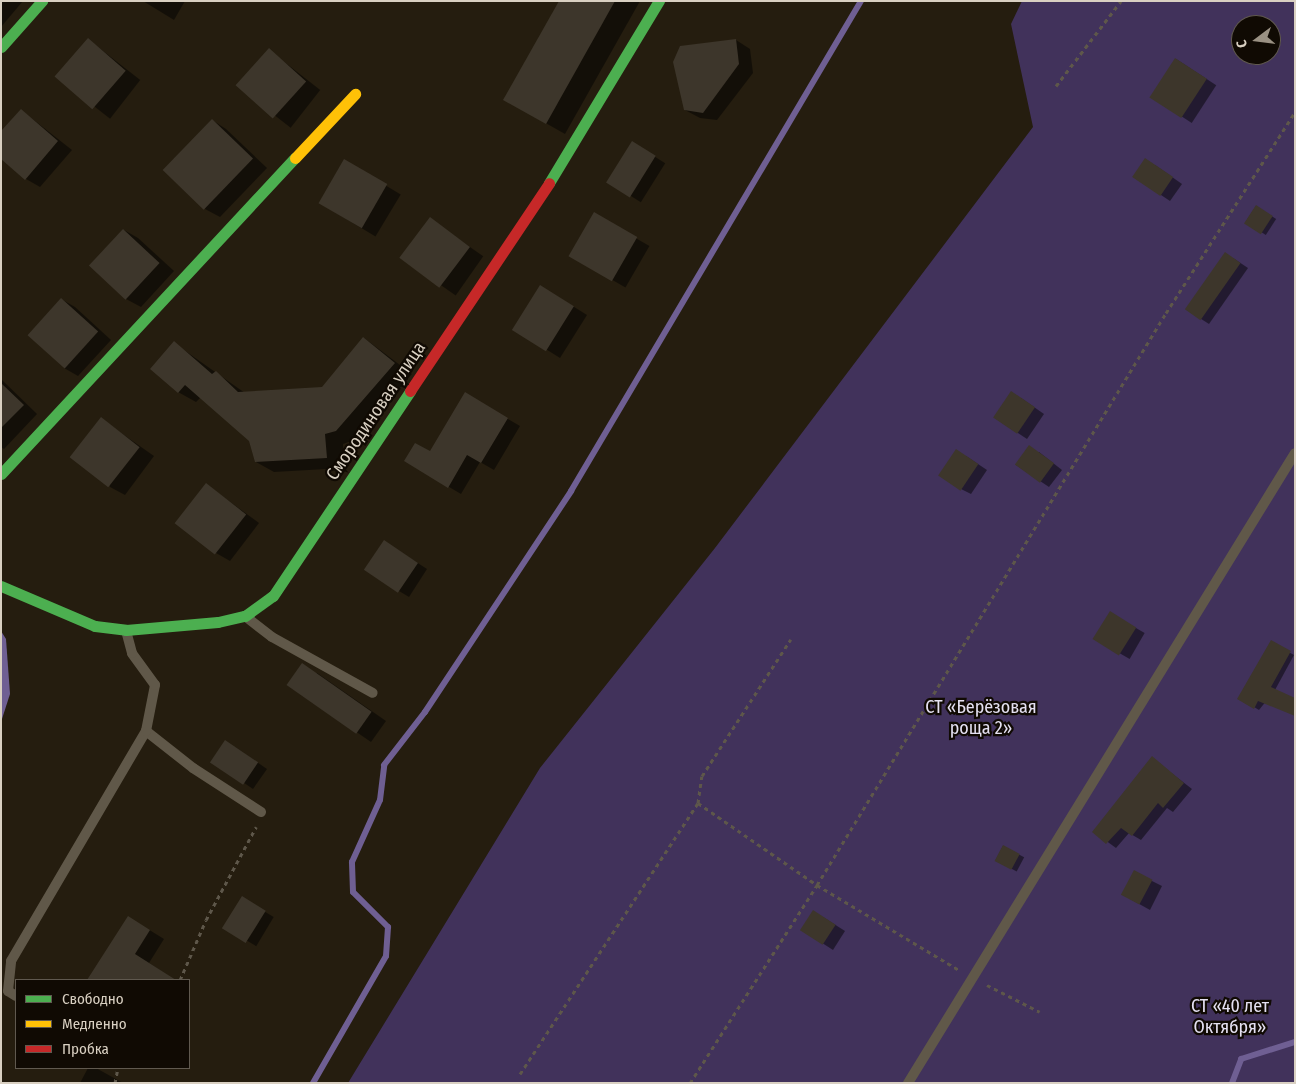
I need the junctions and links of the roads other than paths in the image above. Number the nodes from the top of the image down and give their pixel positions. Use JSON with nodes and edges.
{"nodes":[{"id":1,"x":42,"y":1,"type":"edge"},
{"id":2,"x":659,"y":1,"type":"edge"},
{"id":3,"x":1,"y":47,"type":"edge"},
{"id":4,"x":355,"y":94,"type":"dead end"},
{"id":5,"x":1295,"y":453,"type":"edge"},
{"id":6,"x":1,"y":474,"type":"edge"},
{"id":7,"x":1,"y":586,"type":"edge"},
{"id":8,"x":245,"y":616,"type":"junction"},
{"id":9,"x":126,"y":630,"type":"junction"},
{"id":10,"x":373,"y":693,"type":"dead end"},
{"id":11,"x":146,"y":731,"type":"junction"},
{"id":12,"x":260,"y":812,"type":"road end"},
{"id":13,"x":15,"y":995,"type":"edge"},
{"id":14,"x":908,"y":1083,"type":"edge"}],
"edges":[{"from":1,"to":3,"type":"street"},
{"from":2,"to":8,"type":"street","name":"Смородиновая улица"},
{"from":4,"to":6,"type":"street"},
{"from":5,"to":14,"type":"lane"},
{"from":7,"to":9,"type":"street","name":"Смородиновая улица"},
{"from":8,"to":9,"type":"street","name":"Смородиновая улица"},
{"from":8,"to":10,"type":"lane"},
{"from":9,"to":11,"type":"lane"},
{"from":11,"to":12,"type":"lane"},
{"from":11,"to":13,"type":"lane"}]}
